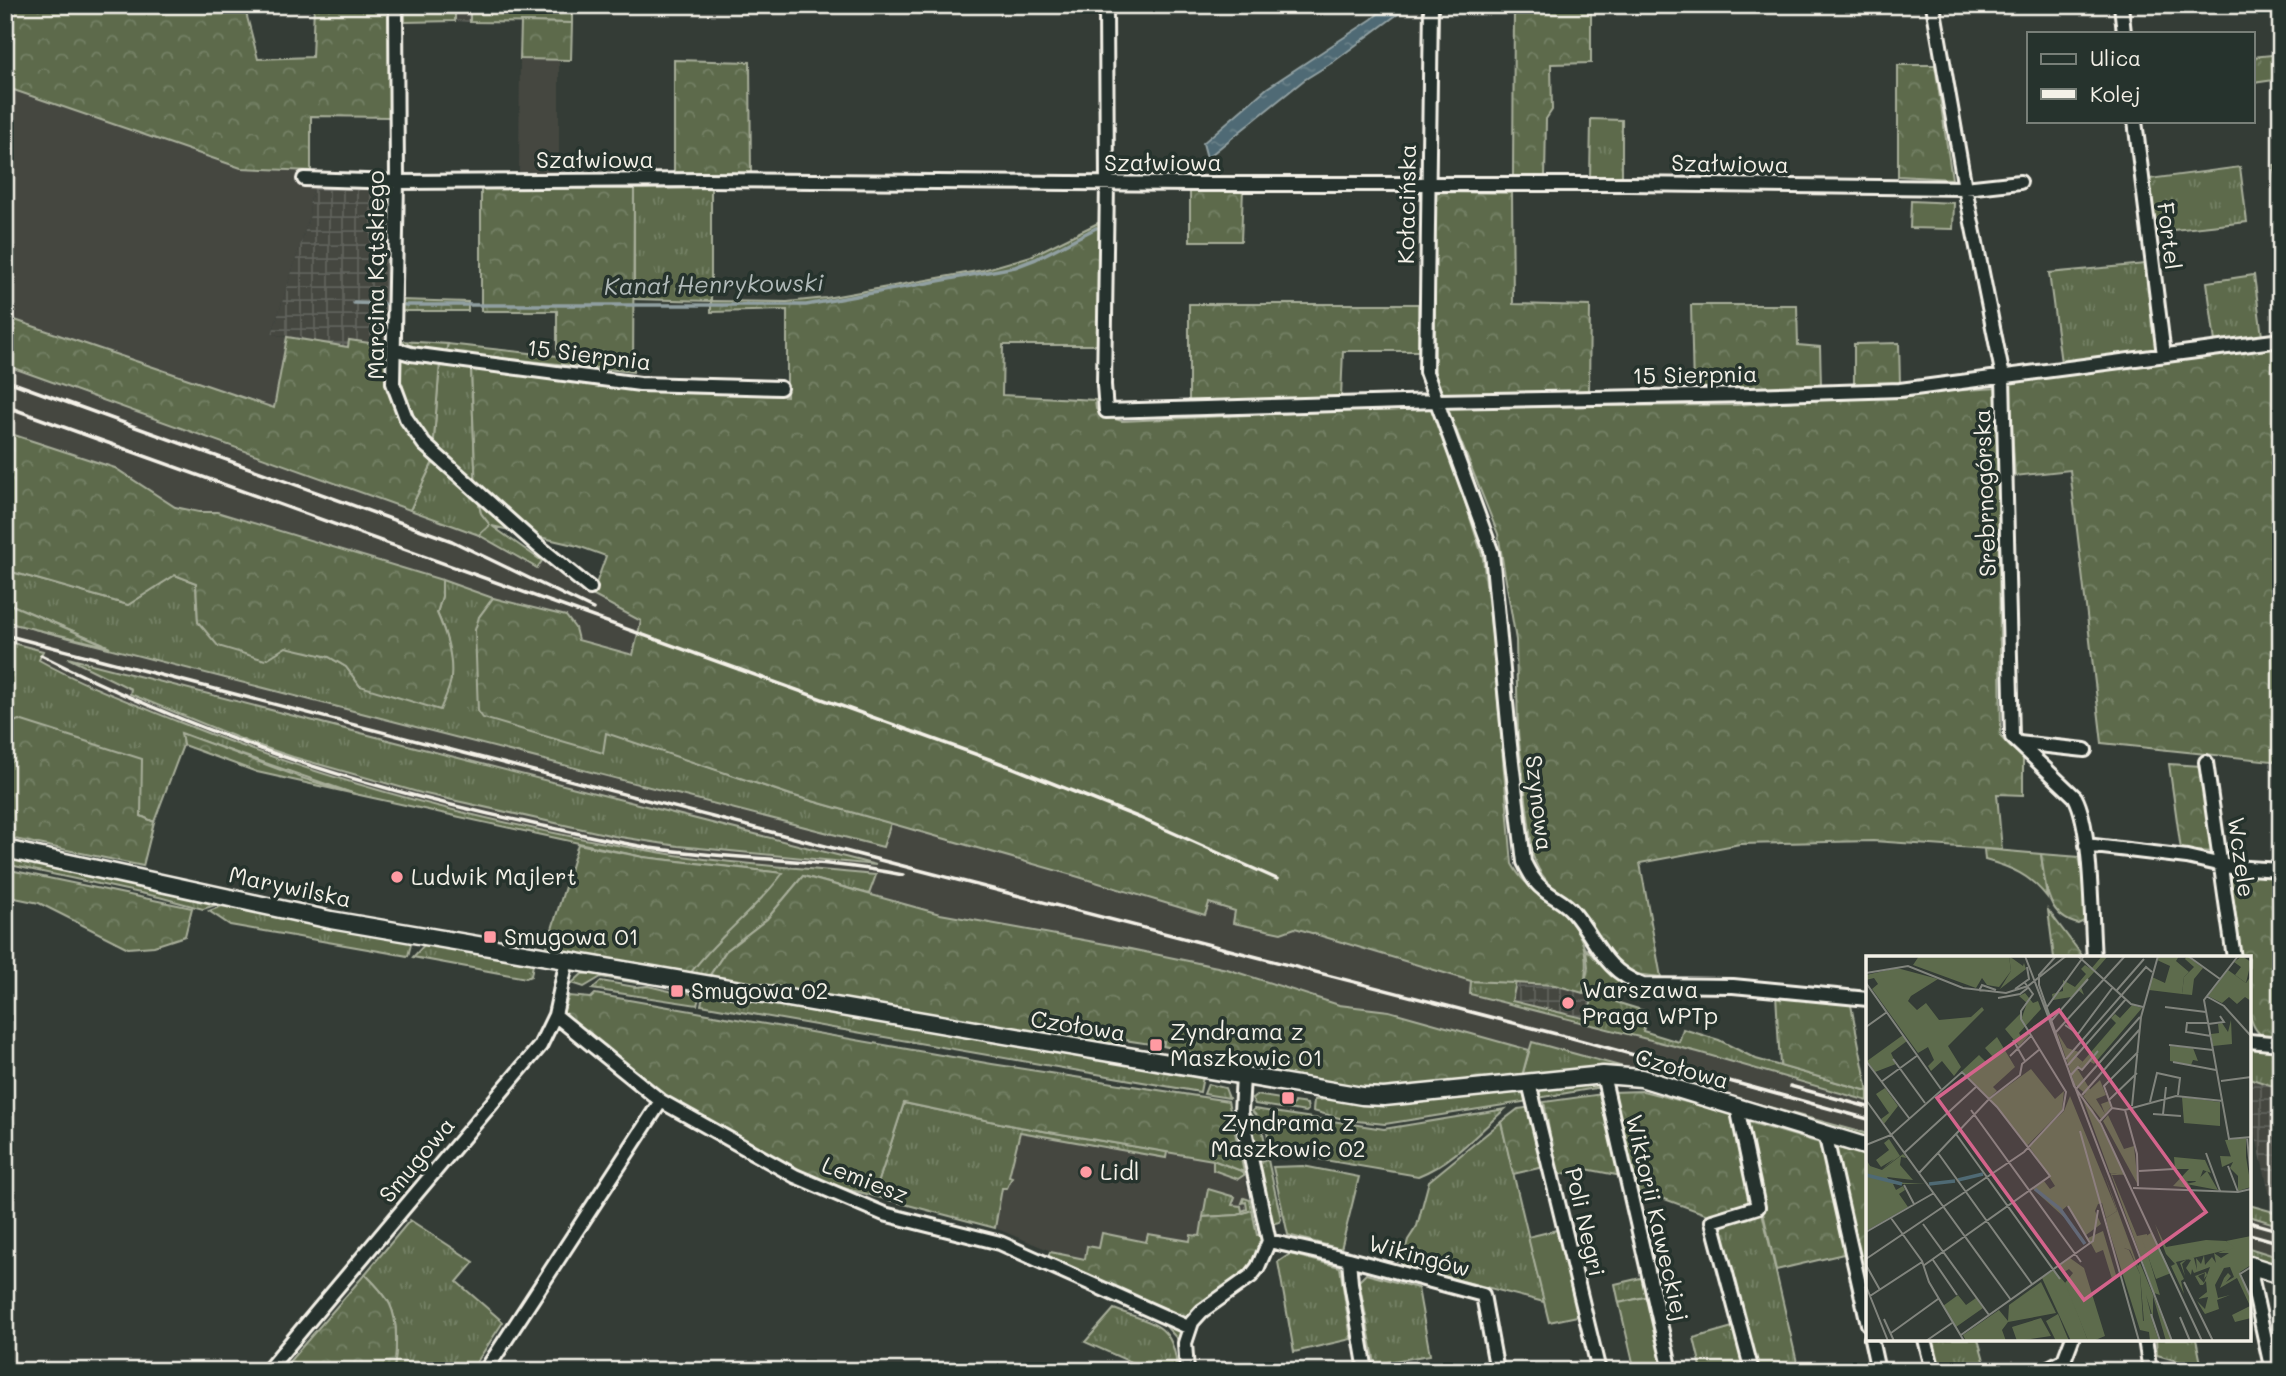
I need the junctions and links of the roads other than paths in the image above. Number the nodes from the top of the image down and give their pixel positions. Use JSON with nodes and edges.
{"nodes":[{"id":1,"x":396,"y":5,"type":"edge"},
{"id":2,"x":1106,"y":5,"type":"edge"},
{"id":3,"x":1431,"y":5,"type":"edge"},
{"id":4,"x":1933,"y":5,"type":"edge"},
{"id":5,"x":2121,"y":5,"type":"edge"},
{"id":6,"x":2124,"y":32,"type":"edge"},
{"id":7,"x":2135,"y":122,"type":"edge"},
{"id":8,"x":304,"y":179,"type":"dead end"},
{"id":9,"x":397,"y":182,"type":"junction"},
{"id":10,"x":2020,"y":182,"type":"dead end"},
{"id":11,"x":1107,"y":183,"type":"junction"},
{"id":12,"x":1428,"y":184,"type":"junction"},
{"id":13,"x":1965,"y":188,"type":"junction"},
{"id":14,"x":2281,"y":340,"type":"edge"},
{"id":15,"x":394,"y":349,"type":"junction"},
{"id":16,"x":2164,"y":355,"type":"junction"},
{"id":17,"x":2003,"y":377,"type":"junction"},
{"id":18,"x":780,"y":388,"type":"dead end"},
{"id":19,"x":1437,"y":401,"type":"junction"},
{"id":20,"x":590,"y":588,"type":"dead end"},
{"id":21,"x":2019,"y":743,"type":"junction"},
{"id":22,"x":2085,"y":750,"type":"dead end"},
{"id":23,"x":2206,"y":762,"type":"dead end"},
{"id":24,"x":2086,"y":845,"type":"junction"},
{"id":25,"x":5,"y":849,"type":"edge"},
{"id":26,"x":2220,"y":865,"type":"junction"},
{"id":27,"x":2281,"y":870,"type":"edge"},
{"id":28,"x":2094,"y":956,"type":"edge"},
{"id":29,"x":2234,"y":956,"type":"edge"},
{"id":30,"x":567,"y":960,"type":"junction"},
{"id":31,"x":1866,"y":999,"type":"edge"},
{"id":32,"x":555,"y":1014,"type":"junction"},
{"id":33,"x":2251,"y":1041,"type":"edge"},
{"id":34,"x":2281,"y":1044,"type":"edge"},
{"id":35,"x":1603,"y":1075,"type":"junction"},
{"id":36,"x":1243,"y":1076,"type":"junction"},
{"id":37,"x":1529,"y":1083,"type":"junction"},
{"id":38,"x":661,"y":1101,"type":"junction"},
{"id":39,"x":1737,"y":1107,"type":"junction"},
{"id":40,"x":1825,"y":1133,"type":"junction"},
{"id":41,"x":1866,"y":1146,"type":"edge"},
{"id":42,"x":1269,"y":1241,"type":"junction"},
{"id":43,"x":1349,"y":1259,"type":"junction"},
{"id":44,"x":2251,"y":1266,"type":"edge"},
{"id":45,"x":2281,"y":1275,"type":"edge"},
{"id":46,"x":1866,"y":1315,"type":"edge"},
{"id":47,"x":1190,"y":1328,"type":"junction"},
{"id":48,"x":1871,"y":1341,"type":"edge"},
{"id":49,"x":1926,"y":1341,"type":"edge"},
{"id":50,"x":2071,"y":1341,"type":"edge"},
{"id":51,"x":2145,"y":1341,"type":"edge"},
{"id":52,"x":488,"y":1367,"type":"dead end"},
{"id":53,"x":267,"y":1371,"type":"edge"},
{"id":54,"x":1187,"y":1371,"type":"edge"},
{"id":55,"x":1366,"y":1371,"type":"edge"},
{"id":56,"x":1497,"y":1371,"type":"edge"},
{"id":57,"x":1599,"y":1371,"type":"edge"},
{"id":58,"x":1671,"y":1371,"type":"edge"},
{"id":59,"x":1752,"y":1371,"type":"edge"},
{"id":60,"x":1878,"y":1371,"type":"edge"},
{"id":61,"x":1933,"y":1371,"type":"edge"},
{"id":62,"x":2043,"y":1371,"type":"edge"},
{"id":63,"x":2150,"y":1371,"type":"edge"},
{"id":64,"x":2272,"y":1371,"type":"edge"}],
"edges":[{"from":1,"to":9,"type":"street","name":"Marcina Kątskiego"},
{"from":2,"to":11,"type":"street"},
{"from":3,"to":12,"type":"street","name":"Kołacińska"},
{"from":4,"to":13,"type":"street","name":"Srebrnogórska"},
{"from":5,"to":6,"type":"street"},
{"from":7,"to":16,"type":"street","name":"Fortel"},
{"from":8,"to":9,"type":"street","name":"Szałwiowa"},
{"from":9,"to":11,"type":"street","name":"Szałwiowa"},
{"from":9,"to":15,"type":"street","name":"Marcina Kątskiego"},
{"from":10,"to":13,"type":"street","name":"Szałwiowa"},
{"from":11,"to":12,"type":"street","name":"Szałwiowa"},
{"from":11,"to":19,"type":"street","name":"15 Sierpnia"},
{"from":12,"to":13,"type":"street","name":"Szałwiowa"},
{"from":12,"to":19,"type":"street","name":"Kołacińska"},
{"from":13,"to":17,"type":"street","name":"Srebrnogórska"},
{"from":14,"to":16,"type":"street","name":"15 Sierpnia"},
{"from":15,"to":18,"type":"street","name":"15 Sierpnia"},
{"from":15,"to":20,"type":"street","name":"Marcina Kątskiego"},
{"from":16,"to":17,"type":"street","name":"15 Sierpnia"},
{"from":17,"to":19,"type":"street","name":"15 Sierpnia"},
{"from":17,"to":21,"type":"street","name":"Srebrnogórska"},
{"from":19,"to":31,"type":"street","name":"Szynowa"},
{"from":21,"to":22,"type":"street"},
{"from":21,"to":24,"type":"street"},
{"from":23,"to":26,"type":"street","name":"Wczele"},
{"from":24,"to":26,"type":"street"},
{"from":24,"to":28,"type":"street"},
{"from":25,"to":30,"type":"street","name":"Marywilska"},
{"from":26,"to":27,"type":"street"},
{"from":26,"to":29,"type":"street","name":"Wczele"},
{"from":30,"to":32,"type":"street","name":"Smugowa"},
{"from":30,"to":36,"type":"street","name":"Czołowa"},
{"from":32,"to":38,"type":"street","name":"Lemiesz"},
{"from":32,"to":53,"type":"street","name":"Smugowa"},
{"from":33,"to":34,"type":"street"},
{"from":35,"to":37,"type":"street","name":"Czołowa"},
{"from":35,"to":39,"type":"street","name":"Czołowa"},
{"from":35,"to":58,"type":"street","name":"Wiktorii Kaweckiej"},
{"from":36,"to":37,"type":"street","name":"Czołowa"},
{"from":36,"to":42,"type":"street"},
{"from":37,"to":57,"type":"street","name":"Poli Negri"},
{"from":38,"to":47,"type":"street","name":"Lemiesz"},
{"from":38,"to":52,"type":"street"},
{"from":39,"to":40,"type":"street","name":"Czołowa"},
{"from":39,"to":59,"type":"street"},
{"from":40,"to":41,"type":"street","name":"Czołowa"},
{"from":40,"to":46,"type":"street"},
{"from":42,"to":43,"type":"street","name":"Wikingów"},
{"from":42,"to":47,"type":"street"},
{"from":43,"to":55,"type":"street"},
{"from":43,"to":56,"type":"street","name":"Wikingów"},
{"from":44,"to":45,"type":"street"},
{"from":44,"to":64,"type":"street"},
{"from":47,"to":54,"type":"street"},
{"from":48,"to":60,"type":"street"},
{"from":49,"to":61,"type":"street"},
{"from":50,"to":62,"type":"street"},
{"from":51,"to":63,"type":"street"}]}
